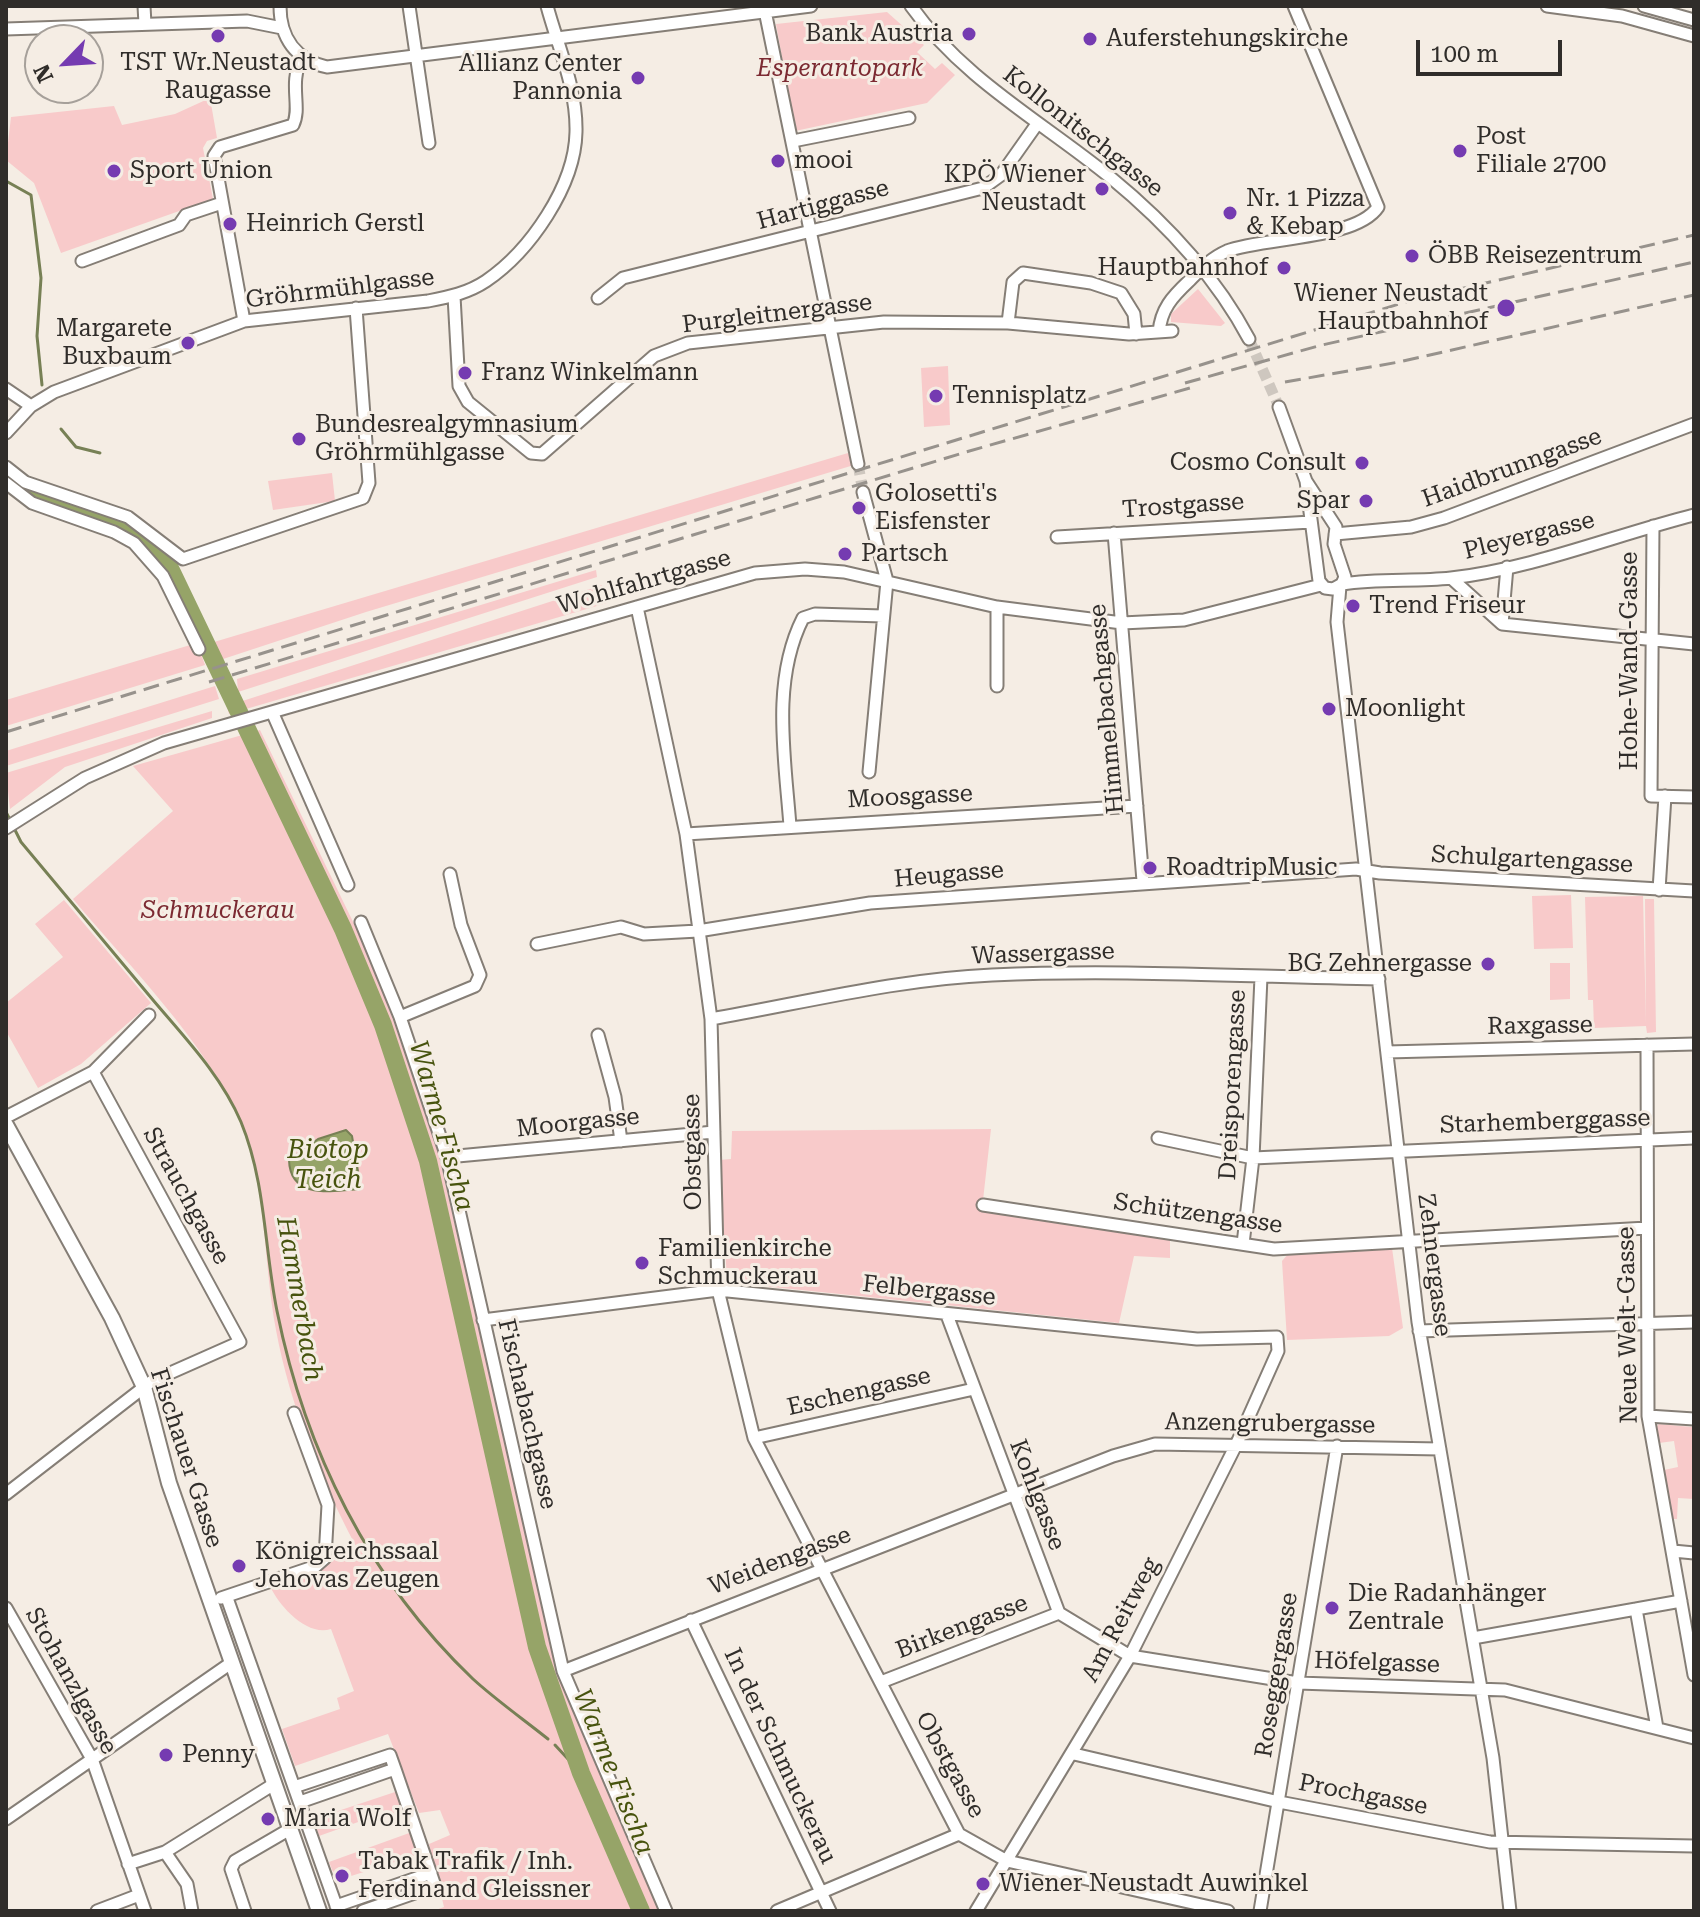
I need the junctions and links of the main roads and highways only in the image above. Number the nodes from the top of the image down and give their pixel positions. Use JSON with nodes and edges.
{"nodes":[{"id":1,"x":6,"y":1125,"type":"edge"},
{"id":2,"x":319,"y":1911,"type":"edge"}],
"edges":[{"from":1,"to":2,"type":"main road","name":"Fischauer Gasse"}]}
